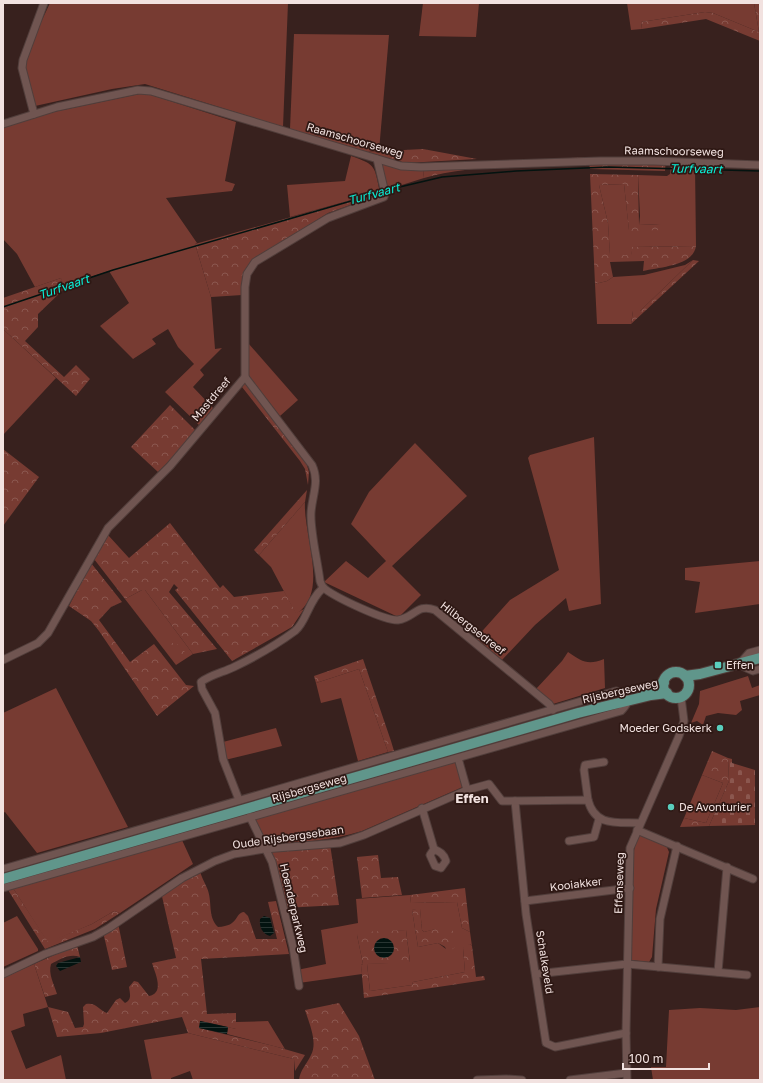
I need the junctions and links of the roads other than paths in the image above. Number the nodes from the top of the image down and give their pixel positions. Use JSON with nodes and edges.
{"nodes":[{"id":1,"x":44,"y":3,"type":"edge"},
{"id":2,"x":34,"y":114,"type":"junction"},
{"id":3,"x":3,"y":124,"type":"edge"},
{"id":4,"x":377,"y":159,"type":"junction"},
{"id":5,"x":760,"y":165,"type":"edge"},
{"id":6,"x":245,"y":377,"type":"junction"},
{"id":7,"x":323,"y":588,"type":"junction"},
{"id":8,"x":760,"y":650,"type":"edge"},
{"id":9,"x":760,"y":658,"type":"edge"},
{"id":10,"x":3,"y":660,"type":"edge"},
{"id":11,"x":760,"y":662,"type":"edge"},
{"id":12,"x":750,"y":667,"type":"edge"},
{"id":13,"x":687,"y":681,"type":"junction"},
{"id":14,"x":664,"y":682,"type":"junction"},
{"id":15,"x":667,"y":693,"type":"junction"},
{"id":16,"x":681,"y":697,"type":"junction"},
{"id":17,"x":627,"y":698,"type":"junction"},
{"id":18,"x":553,"y":710,"type":"junction"},
{"id":19,"x":458,"y":758,"type":"junction"},
{"id":20,"x":604,"y":762,"type":"dead end"},
{"id":21,"x":467,"y":790,"type":"junction"},
{"id":22,"x":239,"y":800,"type":"junction"},
{"id":23,"x":588,"y":800,"type":"junction"},
{"id":24,"x":515,"y":801,"type":"junction"},
{"id":25,"x":422,"y":808,"type":"junction"},
{"id":26,"x":250,"y":817,"type":"junction"},
{"id":27,"x":599,"y":819,"type":"junction"},
{"id":28,"x":638,"y":826,"type":"junction"},
{"id":29,"x":569,"y":841,"type":"dead end"},
{"id":30,"x":677,"y":846,"type":"junction"},
{"id":31,"x":264,"y":849,"type":"junction"},
{"id":32,"x":434,"y":849,"type":"dead end"},
{"id":33,"x":727,"y":867,"type":"junction"},
{"id":34,"x":3,"y":869,"type":"edge"},
{"id":35,"x":3,"y":879,"type":"edge"},
{"id":36,"x":753,"y":879,"type":"dead end"},
{"id":37,"x":3,"y":888,"type":"edge"},
{"id":38,"x":630,"y":888,"type":"junction"},
{"id":39,"x":525,"y":901,"type":"junction"},
{"id":40,"x":628,"y":964,"type":"junction"},
{"id":41,"x":658,"y":967,"type":"junction"},
{"id":42,"x":718,"y":972,"type":"junction"},
{"id":43,"x":3,"y":974,"type":"edge"},
{"id":44,"x":536,"y":974,"type":"junction"},
{"id":45,"x":747,"y":974,"type":"dead end"},
{"id":46,"x":299,"y":986,"type":"dead end"},
{"id":47,"x":626,"y":1033,"type":"junction"},
{"id":48,"x":627,"y":1076,"type":"edge"},
{"id":49,"x":477,"y":1080,"type":"edge"},
{"id":50,"x":522,"y":1080,"type":"edge"},
{"id":51,"x":570,"y":1080,"type":"edge"}],
"edges":[{"from":1,"to":2,"type":"street"},
{"from":2,"to":3,"type":"street","name":"Raamschoorseweg"},
{"from":2,"to":4,"type":"street","name":"Raamschoorseweg"},
{"from":4,"to":5,"type":"street","name":"Raamschoorseweg"},
{"from":4,"to":6,"type":"street","name":"Mastdreef"},
{"from":6,"to":7,"type":"street"},
{"from":6,"to":10,"type":"street","name":"Mastdreef"},
{"from":7,"to":18,"type":"street","name":"Hilbergsedreef"},
{"from":7,"to":22,"type":"street"},
{"from":8,"to":12,"type":"street"},
{"from":9,"to":12,"type":"main road"},
{"from":11,"to":12,"type":"main road"},
{"from":12,"to":13,"type":"main road"},
{"from":13,"to":14,"type":"main road"},
{"from":13,"to":16,"type":"main road"},
{"from":14,"to":15,"type":"main road"},
{"from":14,"to":17,"type":"main road","name":"Rijsbergseweg"},
{"from":15,"to":16,"type":"main road"},
{"from":15,"to":17,"type":"main road","name":"Rijsbergseweg"},
{"from":16,"to":28,"type":"street","name":"Effenseweg"},
{"from":17,"to":18,"type":"street","name":"Rijsbergseweg"},
{"from":17,"to":19,"type":"street","name":"Rijsbergseweg"},
{"from":17,"to":35,"type":"main road","name":"Rijsbergseweg"},
{"from":18,"to":22,"type":"street","name":"Rijsbergseweg"},
{"from":19,"to":21,"type":"street"},
{"from":19,"to":26,"type":"street","name":"Rijsbergseweg"},
{"from":20,"to":23,"type":"street"},
{"from":21,"to":24,"type":"street","name":"Oude Rijsbergsebaan"},
{"from":21,"to":25,"type":"street","name":"Oude Rijsbergsebaan"},
{"from":22,"to":34,"type":"street","name":"Rijsbergseweg"},
{"from":23,"to":24,"type":"street","name":"Oude Rijsbergsebaan"},
{"from":23,"to":27,"type":"street"},
{"from":24,"to":39,"type":"street","name":"Schalkeveld"},
{"from":25,"to":31,"type":"street","name":"Oude Rijsbergsebaan"},
{"from":25,"to":32,"type":"street"},
{"from":26,"to":31,"type":"street","name":"Hoenderparkweg"},
{"from":26,"to":37,"type":"street","name":"Rijsbergseweg"},
{"from":27,"to":28,"type":"street"},
{"from":27,"to":29,"type":"street"},
{"from":28,"to":30,"type":"street"},
{"from":28,"to":38,"type":"street","name":"Effenseweg"},
{"from":30,"to":33,"type":"street"},
{"from":30,"to":41,"type":"street"},
{"from":31,"to":43,"type":"street","name":"Oude Rijsbergsebaan"},
{"from":31,"to":46,"type":"street","name":"Hoenderparkweg"},
{"from":33,"to":36,"type":"street"},
{"from":33,"to":42,"type":"street"},
{"from":38,"to":39,"type":"street","name":"Kooiakker"},
{"from":38,"to":40,"type":"street","name":"Effenseweg"},
{"from":39,"to":44,"type":"street","name":"Schalkeveld"},
{"from":40,"to":41,"type":"street"},
{"from":40,"to":44,"type":"street"},
{"from":40,"to":47,"type":"street","name":"Effenseweg"},
{"from":41,"to":42,"type":"street"},
{"from":42,"to":45,"type":"street"},
{"from":44,"to":47,"type":"street","name":"Schalkeveld"},
{"from":47,"to":48,"type":"street","name":"Effenseweg"},
{"from":48,"to":51,"type":"street"},
{"from":49,"to":50,"type":"street"}]}
